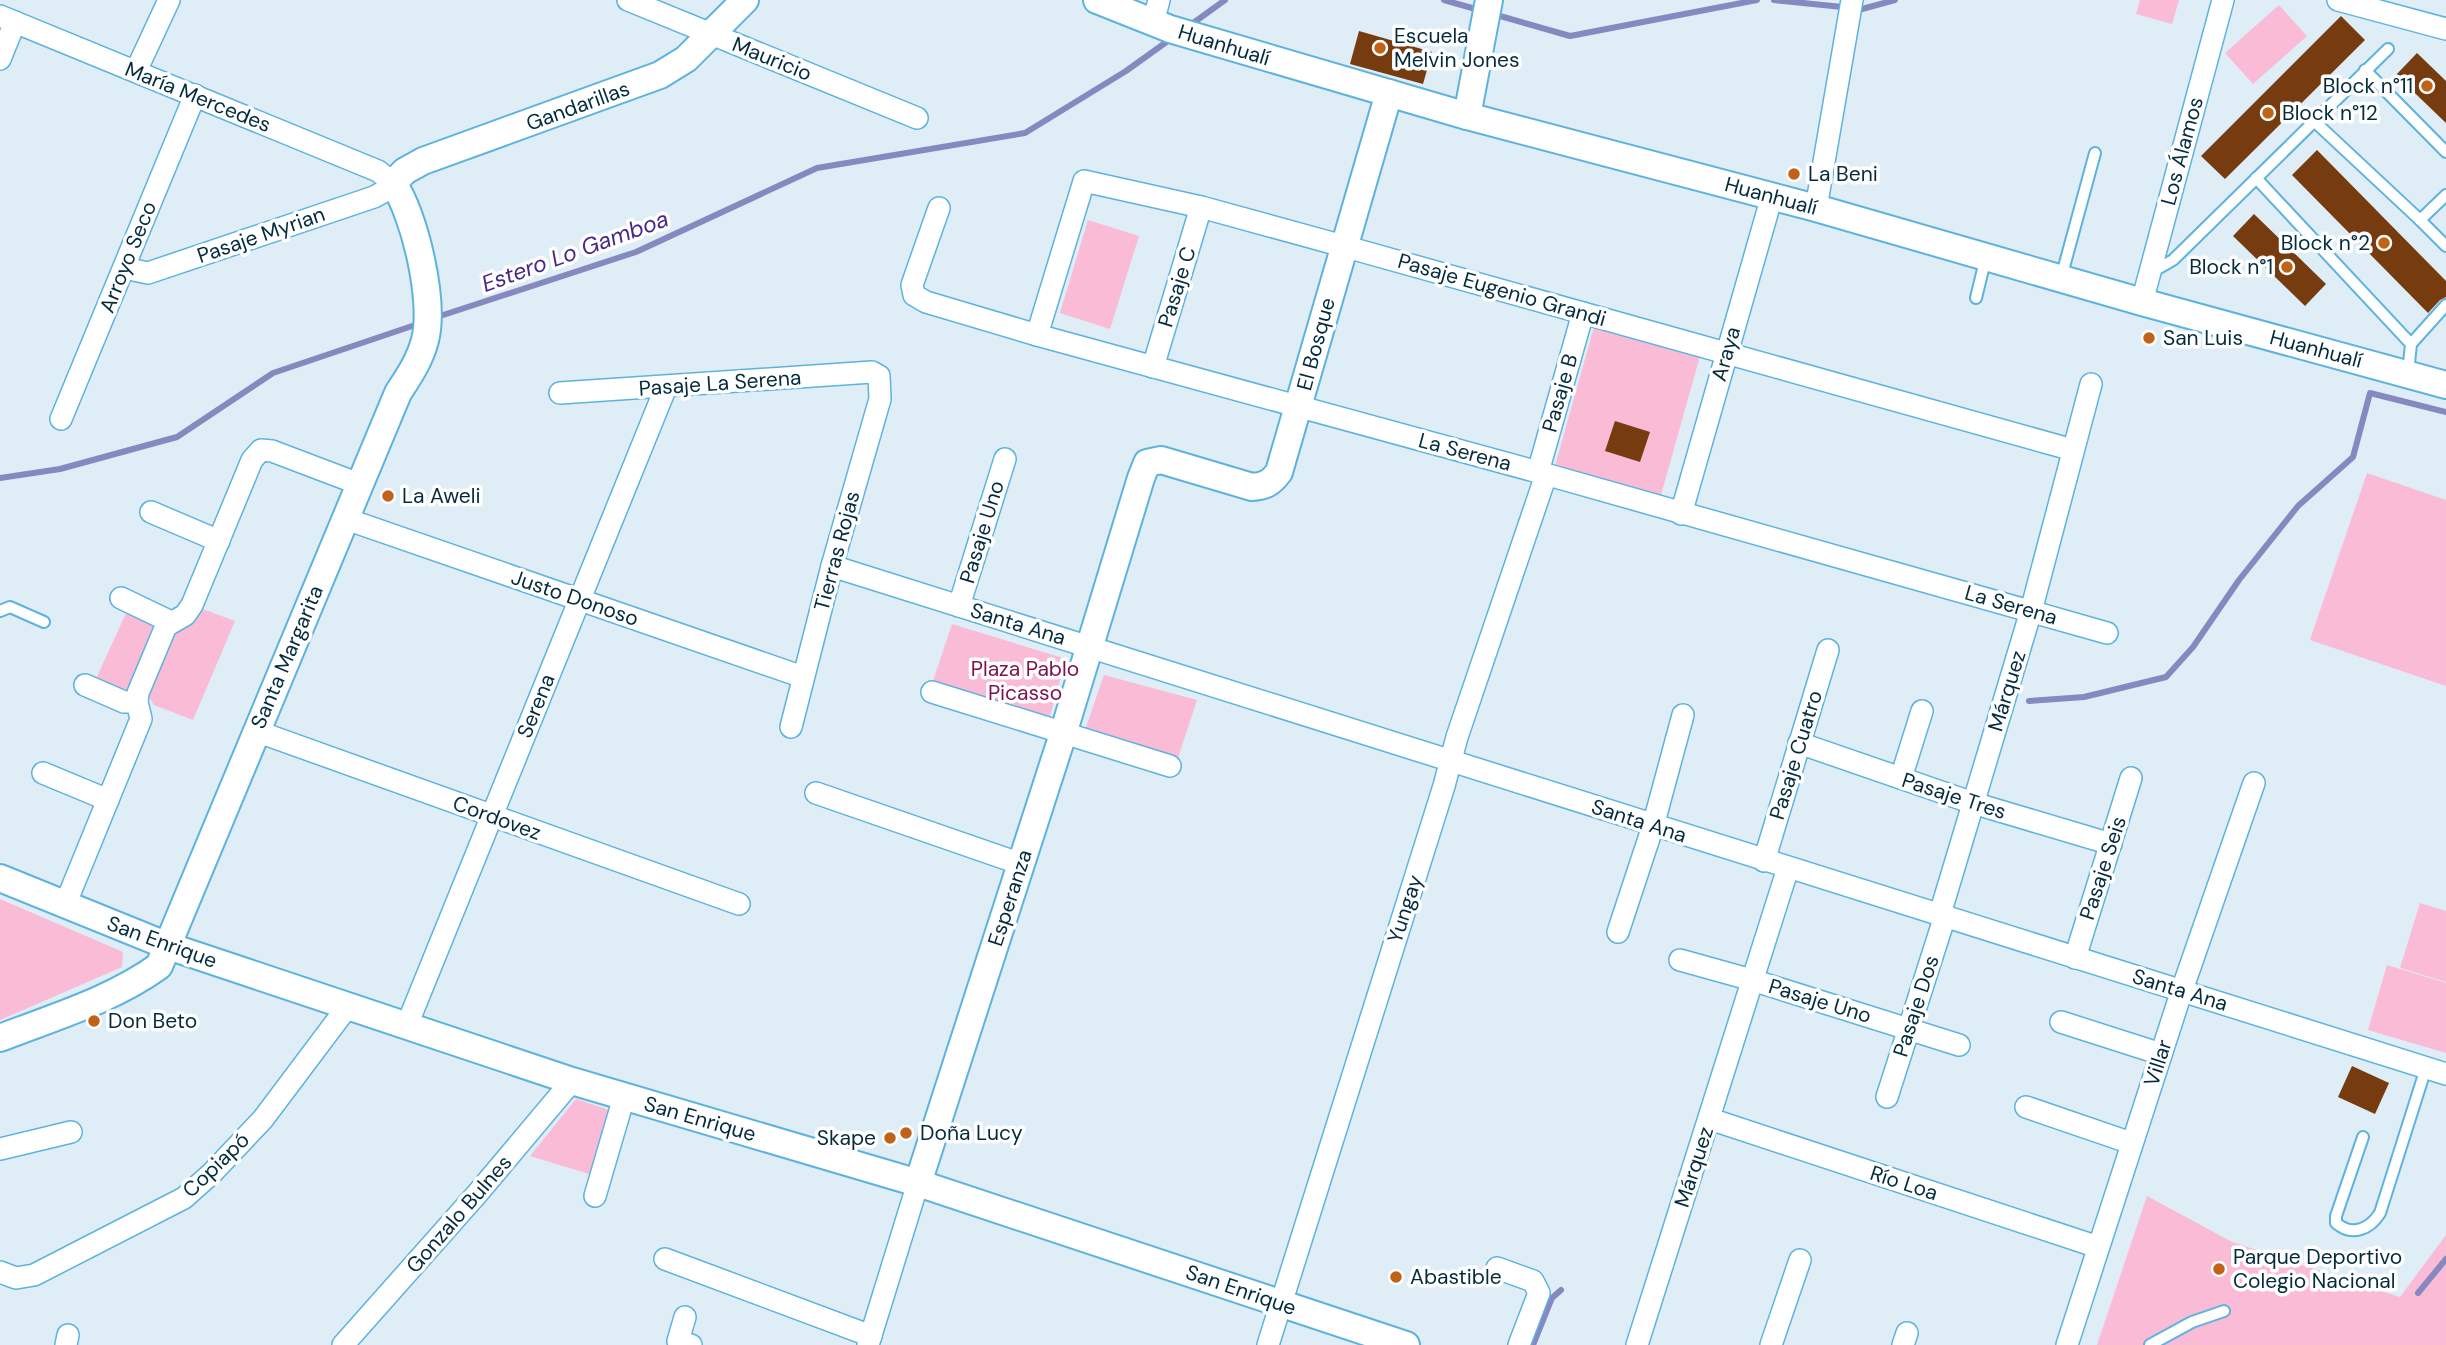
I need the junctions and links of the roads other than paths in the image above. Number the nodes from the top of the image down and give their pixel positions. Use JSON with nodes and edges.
{"nodes":[{"id":1,"x":169,"y":0,"type":"edge"},
{"id":2,"x":628,"y":0,"type":"edge"},
{"id":3,"x":745,"y":0,"type":"edge"},
{"id":4,"x":1097,"y":0,"type":"edge"},
{"id":5,"x":1489,"y":0,"type":"edge"},
{"id":6,"x":2223,"y":0,"type":"edge"},
{"id":7,"x":2338,"y":0,"type":"edge"},
{"id":8,"x":1850,"y":9,"type":"edge"},
{"id":9,"x":1161,"y":17,"type":"edge"},
{"id":10,"x":8,"y":19,"type":"edge"},
{"id":11,"x":2446,"y":29,"type":"edge"},
{"id":12,"x":712,"y":34,"type":"junction"},
{"id":13,"x":2388,"y":49,"type":"dead end"},
{"id":14,"x":0,"y":59,"type":"edge"},
{"id":15,"x":2365,"y":70,"type":"junction"},
{"id":16,"x":136,"y":71,"type":"junction"},
{"id":17,"x":1388,"y":93,"type":"junction"},
{"id":18,"x":195,"y":95,"type":"junction"},
{"id":19,"x":1466,"y":116,"type":"junction"},
{"id":20,"x":916,"y":118,"type":"dead end"},
{"id":21,"x":2314,"y":121,"type":"junction"},
{"id":22,"x":2446,"y":152,"type":"edge"},
{"id":23,"x":2095,"y":153,"type":"dead end"},
{"id":24,"x":2256,"y":178,"type":"junction"},
{"id":25,"x":394,"y":183,"type":"junction"},
{"id":26,"x":2446,"y":195,"type":"edge"},
{"id":27,"x":1772,"y":196,"type":"junction"},
{"id":28,"x":939,"y":208,"type":"dead end"},
{"id":29,"x":1201,"y":208,"type":"junction"},
{"id":30,"x":1816,"y":208,"type":"junction"},
{"id":31,"x":2420,"y":220,"type":"junction"},
{"id":32,"x":1343,"y":246,"type":"junction"},
{"id":33,"x":2446,"y":246,"type":"edge"},
{"id":34,"x":1986,"y":257,"type":"junction"},
{"id":35,"x":124,"y":268,"type":"junction"},
{"id":36,"x":2150,"y":273,"type":"junction"},
{"id":37,"x":2061,"y":278,"type":"junction"},
{"id":38,"x":1976,"y":299,"type":"dead end"},
{"id":39,"x":2142,"y":302,"type":"junction"},
{"id":40,"x":2446,"y":305,"type":"edge"},
{"id":41,"x":1583,"y":313,"type":"junction"},
{"id":42,"x":1037,"y":335,"type":"junction"},
{"id":43,"x":2411,"y":344,"type":"junction"},
{"id":44,"x":1726,"y":352,"type":"junction"},
{"id":45,"x":1153,"y":367,"type":"junction"},
{"id":46,"x":2408,"y":374,"type":"junction"},
{"id":47,"x":879,"y":376,"type":"joint"},
{"id":48,"x":2091,"y":384,"type":"dead end"},
{"id":49,"x":2446,"y":385,"type":"edge"},
{"id":50,"x":666,"y":387,"type":"junction"},
{"id":51,"x":560,"y":393,"type":"dead end"},
{"id":52,"x":1299,"y":406,"type":"junction"},
{"id":53,"x":61,"y":419,"type":"dead end"},
{"id":54,"x":2073,"y":450,"type":"junction"},
{"id":55,"x":1005,"y":459,"type":"dead end"},
{"id":56,"x":1161,"y":460,"type":"joint"},
{"id":57,"x":1542,"y":474,"type":"junction"},
{"id":58,"x":359,"y":484,"type":"junction"},
{"id":59,"x":151,"y":512,"type":"dead end"},
{"id":60,"x":1681,"y":514,"type":"junction"},
{"id":61,"x":346,"y":519,"type":"junction"},
{"id":62,"x":219,"y":541,"type":"junction"},
{"id":63,"x":832,"y":566,"type":"junction"},
{"id":64,"x":121,"y":598,"type":"dead end"},
{"id":65,"x":580,"y":600,"type":"junction"},
{"id":66,"x":959,"y":606,"type":"junction"},
{"id":67,"x":0,"y":611,"type":"edge"},
{"id":68,"x":2031,"y":611,"type":"junction"},
{"id":69,"x":44,"y":622,"type":"dead end"},
{"id":70,"x":171,"y":622,"type":"junction"},
{"id":71,"x":2107,"y":633,"type":"dead end"},
{"id":72,"x":1089,"y":646,"type":"junction"},
{"id":73,"x":1828,"y":650,"type":"dead end"},
{"id":74,"x":803,"y":677,"type":"junction"},
{"id":75,"x":85,"y":685,"type":"dead end"},
{"id":76,"x":932,"y":692,"type":"dead end"},
{"id":77,"x":136,"y":702,"type":"junction"},
{"id":78,"x":1922,"y":711,"type":"dead end"},
{"id":79,"x":1683,"y":715,"type":"dead end"},
{"id":80,"x":791,"y":727,"type":"dead end"},
{"id":81,"x":256,"y":731,"type":"junction"},
{"id":82,"x":1063,"y":734,"type":"junction"},
{"id":83,"x":1799,"y":743,"type":"junction"},
{"id":84,"x":1450,"y":761,"type":"junction"},
{"id":85,"x":1170,"y":766,"type":"dead end"},
{"id":86,"x":43,"y":773,"type":"dead end"},
{"id":87,"x":1901,"y":778,"type":"junction"},
{"id":88,"x":2132,"y":778,"type":"dead end"},
{"id":89,"x":2254,"y":783,"type":"dead end"},
{"id":90,"x":816,"y":793,"type":"dead end"},
{"id":91,"x":108,"y":800,"type":"junction"},
{"id":92,"x":1973,"y":803,"type":"junction"},
{"id":93,"x":490,"y":816,"type":"junction"},
{"id":94,"x":1653,"y":826,"type":"junction"},
{"id":95,"x":2111,"y":844,"type":"junction"},
{"id":96,"x":1763,"y":861,"type":"junction"},
{"id":97,"x":1021,"y":864,"type":"junction"},
{"id":98,"x":1788,"y":868,"type":"junction"},
{"id":99,"x":0,"y":878,"type":"edge"},
{"id":100,"x":739,"y":904,"type":"dead end"},
{"id":101,"x":65,"y":905,"type":"junction"},
{"id":102,"x":1942,"y":915,"type":"junction"},
{"id":103,"x":1618,"y":932,"type":"dead end"},
{"id":104,"x":168,"y":946,"type":"junction"},
{"id":105,"x":2074,"y":958,"type":"junction"},
{"id":106,"x":1680,"y":960,"type":"dead end"},
{"id":107,"x":1752,"y":980,"type":"junction"},
{"id":108,"x":2182,"y":990,"type":"junction"},
{"id":109,"x":348,"y":1006,"type":"junction"},
{"id":110,"x":2061,"y":1021,"type":"dead end"},
{"id":111,"x":407,"y":1025,"type":"junction"},
{"id":112,"x":1910,"y":1028,"type":"junction"},
{"id":113,"x":0,"y":1038,"type":"edge"},
{"id":114,"x":1959,"y":1045,"type":"dead end"},
{"id":115,"x":2161,"y":1054,"type":"junction"},
{"id":116,"x":2436,"y":1071,"type":"edge"},
{"id":117,"x":572,"y":1081,"type":"junction"},
{"id":118,"x":624,"y":1097,"type":"junction"},
{"id":119,"x":1887,"y":1097,"type":"dead end"},
{"id":120,"x":2026,"y":1107,"type":"dead end"},
{"id":121,"x":1710,"y":1119,"type":"junction"},
{"id":122,"x":71,"y":1132,"type":"dead end"},
{"id":123,"x":2363,"y":1138,"type":"dead end"},
{"id":124,"x":2131,"y":1143,"type":"junction"},
{"id":125,"x":0,"y":1149,"type":"edge"},
{"id":126,"x":918,"y":1183,"type":"junction"},
{"id":127,"x":595,"y":1196,"type":"dead end"},
{"id":128,"x":2098,"y":1247,"type":"junction"},
{"id":129,"x":665,"y":1259,"type":"dead end"},
{"id":130,"x":1800,"y":1260,"type":"dead end"},
{"id":131,"x":1497,"y":1268,"type":"dead end"},
{"id":132,"x":0,"y":1272,"type":"edge"},
{"id":133,"x":1281,"y":1305,"type":"junction"},
{"id":134,"x":2224,"y":1311,"type":"dead end"},
{"id":135,"x":685,"y":1317,"type":"dead end"},
{"id":136,"x":869,"y":1340,"type":"edge"},
{"id":137,"x":343,"y":1345,"type":"edge"},
{"id":138,"x":691,"y":1345,"type":"edge"},
{"id":139,"x":1268,"y":1345,"type":"edge"},
{"id":140,"x":1406,"y":1345,"type":"edge"},
{"id":141,"x":1518,"y":1345,"type":"edge"},
{"id":142,"x":1637,"y":1345,"type":"edge"},
{"id":143,"x":1771,"y":1345,"type":"edge"},
{"id":144,"x":2067,"y":1345,"type":"edge"},
{"id":145,"x":2150,"y":1345,"type":"edge"}],
"edges":[{"from":1,"to":16,"type":"street"},
{"from":2,"to":12,"type":"street","name":"Mauricio"},
{"from":3,"to":12,"type":"street","name":"Gandarillas"},
{"from":4,"to":9,"type":"street","name":"Huanhualí"},
{"from":5,"to":19,"type":"street"},
{"from":6,"to":36,"type":"street","name":"Los Álamos"},
{"from":7,"to":11,"type":"street"},
{"from":8,"to":30,"type":"street"},
{"from":9,"to":17,"type":"street","name":"Huanhualí"},
{"from":10,"to":14,"type":"street"},
{"from":10,"to":16,"type":"street","name":"María Mercedes"},
{"from":12,"to":20,"type":"street","name":"Mauricio"},
{"from":12,"to":25,"type":"street","name":"Gandarillas"},
{"from":13,"to":15,"type":"lane"},
{"from":15,"to":21,"type":"lane"},
{"from":15,"to":22,"type":"lane"},
{"from":16,"to":18,"type":"street","name":"María Mercedes"},
{"from":17,"to":19,"type":"street","name":"Huanhualí"},
{"from":17,"to":32,"type":"street","name":"El Bosque"},
{"from":18,"to":25,"type":"street","name":"María Mercedes"},
{"from":18,"to":35,"type":"street","name":"Arroyo Seco"},
{"from":19,"to":27,"type":"street","name":"Huanhualí"},
{"from":21,"to":24,"type":"lane"},
{"from":21,"to":31,"type":"lane"},
{"from":23,"to":37,"type":"lane"},
{"from":24,"to":36,"type":"lane"},
{"from":24,"to":43,"type":"lane"},
{"from":25,"to":35,"type":"street","name":"Pasaje Myrian"},
{"from":25,"to":58,"type":"street","name":"Santa Margarita"},
{"from":26,"to":31,"type":"lane"},
{"from":27,"to":30,"type":"street","name":"Huanhualí"},
{"from":27,"to":44,"type":"street","name":"Araya"},
{"from":28,"to":42,"type":"street","name":"La Serena"},
{"from":29,"to":32,"type":"street","name":"Pasaje Eugenio Grandi"},
{"from":29,"to":42,"type":"street","name":"Pasaje Eugenio Grandi"},
{"from":29,"to":45,"type":"street","name":"Pasaje C"},
{"from":30,"to":34,"type":"street","name":"Huanhualí"},
{"from":31,"to":33,"type":"lane"},
{"from":32,"to":41,"type":"street","name":"Pasaje Eugenio Grandi"},
{"from":32,"to":52,"type":"street","name":"El Bosque"},
{"from":34,"to":37,"type":"street","name":"Huanhualí"},
{"from":34,"to":38,"type":"lane"},
{"from":35,"to":53,"type":"street","name":"Arroyo Seco"},
{"from":36,"to":39,"type":"street","name":"Los Álamos"},
{"from":37,"to":39,"type":"street","name":"Huanhualí"},
{"from":39,"to":46,"type":"street","name":"Huanhualí"},
{"from":40,"to":43,"type":"lane"},
{"from":41,"to":44,"type":"street","name":"Pasaje Eugenio Grandi"},
{"from":41,"to":57,"type":"street","name":"Pasaje B"},
{"from":42,"to":45,"type":"street","name":"La Serena"},
{"from":43,"to":46,"type":"lane"},
{"from":44,"to":54,"type":"street","name":"Pasaje Eugenio Grandi"},
{"from":44,"to":60,"type":"street","name":"Araya"},
{"from":45,"to":52,"type":"street","name":"La Serena"},
{"from":46,"to":49,"type":"street","name":"Huanhualí"},
{"from":47,"to":50,"type":"street","name":"Pasaje La Serena"},
{"from":47,"to":63,"type":"street","name":"Tierras Rojas"},
{"from":48,"to":54,"type":"street","name":"Márquez"},
{"from":50,"to":51,"type":"street","name":"Pasaje La Serena"},
{"from":50,"to":65,"type":"street","name":"Serena"},
{"from":52,"to":56,"type":"street","name":"El Bosque"},
{"from":52,"to":57,"type":"street","name":"La Serena"},
{"from":54,"to":68,"type":"street","name":"Márquez"},
{"from":55,"to":66,"type":"street","name":"Pasaje Uno"},
{"from":56,"to":72,"type":"street","name":"Esperanza"},
{"from":57,"to":60,"type":"street","name":"La Serena"},
{"from":57,"to":84,"type":"street","name":"Yungay"},
{"from":58,"to":61,"type":"street","name":"Santa Margarita"},
{"from":58,"to":62,"type":"street"},
{"from":59,"to":62,"type":"street"},
{"from":60,"to":68,"type":"street","name":"La Serena"},
{"from":61,"to":65,"type":"street","name":"Justo Donoso"},
{"from":61,"to":81,"type":"street","name":"Santa Margarita"},
{"from":62,"to":70,"type":"street"},
{"from":63,"to":66,"type":"street","name":"Santa Ana"},
{"from":63,"to":74,"type":"street","name":"Tierras Rojas"},
{"from":64,"to":70,"type":"street"},
{"from":65,"to":74,"type":"street","name":"Justo Donoso"},
{"from":65,"to":93,"type":"street","name":"Serena"},
{"from":66,"to":72,"type":"street","name":"Santa Ana"},
{"from":67,"to":69,"type":"lane"},
{"from":68,"to":71,"type":"street","name":"La Serena"},
{"from":68,"to":92,"type":"street","name":"Márquez"},
{"from":70,"to":77,"type":"street"},
{"from":72,"to":82,"type":"street","name":"Esperanza"},
{"from":72,"to":84,"type":"street","name":"Santa Ana"},
{"from":73,"to":83,"type":"street","name":"Pasaje Cuatro"},
{"from":74,"to":80,"type":"street","name":"Tierras Rojas"},
{"from":75,"to":77,"type":"street"},
{"from":76,"to":82,"type":"street"},
{"from":77,"to":91,"type":"street"},
{"from":78,"to":87,"type":"street"},
{"from":79,"to":94,"type":"street"},
{"from":81,"to":93,"type":"street","name":"Cordovez"},
{"from":81,"to":104,"type":"street","name":"Santa Margarita"},
{"from":82,"to":85,"type":"street"},
{"from":82,"to":97,"type":"street","name":"Esperanza"},
{"from":83,"to":87,"type":"street","name":"Pasaje Tres"},
{"from":83,"to":96,"type":"street","name":"Pasaje Cuatro"},
{"from":84,"to":94,"type":"street","name":"Santa Ana"},
{"from":84,"to":133,"type":"street","name":"Yungay"},
{"from":86,"to":91,"type":"street"},
{"from":87,"to":92,"type":"street","name":"Pasaje Tres"},
{"from":88,"to":95,"type":"street","name":"Pasaje Seis"},
{"from":89,"to":108,"type":"street","name":"Villar"},
{"from":90,"to":97,"type":"street"},
{"from":91,"to":101,"type":"street"},
{"from":92,"to":95,"type":"street","name":"Pasaje Tres"},
{"from":92,"to":102,"type":"street","name":"Márquez"},
{"from":93,"to":100,"type":"street","name":"Cordovez"},
{"from":93,"to":111,"type":"street","name":"Serena"},
{"from":94,"to":96,"type":"street","name":"Santa Ana"},
{"from":94,"to":103,"type":"street"},
{"from":95,"to":105,"type":"street","name":"Pasaje Seis"},
{"from":96,"to":98,"type":"street","name":"Santa Ana"},
{"from":97,"to":126,"type":"street","name":"Esperanza"},
{"from":98,"to":102,"type":"street","name":"Santa Ana"},
{"from":98,"to":107,"type":"street","name":"Márquez"},
{"from":99,"to":101,"type":"street","name":"San Enrique"},
{"from":101,"to":104,"type":"street","name":"San Enrique"},
{"from":102,"to":105,"type":"street","name":"Santa Ana"},
{"from":102,"to":112,"type":"street","name":"Pasaje Dos"},
{"from":104,"to":109,"type":"street","name":"San Enrique"},
{"from":104,"to":113,"type":"street","name":"Santa Margarita"},
{"from":105,"to":108,"type":"street","name":"Santa Ana"},
{"from":106,"to":107,"type":"street","name":"Pasaje Uno"},
{"from":107,"to":112,"type":"street","name":"Pasaje Uno"},
{"from":107,"to":121,"type":"street","name":"Márquez"},
{"from":108,"to":115,"type":"street","name":"Villar"},
{"from":108,"to":116,"type":"street","name":"Santa Ana"},
{"from":109,"to":111,"type":"street","name":"San Enrique"},
{"from":109,"to":132,"type":"street","name":"Copiapó"},
{"from":110,"to":115,"type":"street"},
{"from":111,"to":117,"type":"street","name":"San Enrique"},
{"from":112,"to":114,"type":"street","name":"Pasaje Uno"},
{"from":112,"to":119,"type":"street","name":"Pasaje Dos"},
{"from":115,"to":124,"type":"street","name":"Villar"},
{"from":116,"to":123,"type":"lane"},
{"from":117,"to":118,"type":"street","name":"San Enrique"},
{"from":117,"to":137,"type":"street","name":"Gonzalo Bulnes"},
{"from":118,"to":126,"type":"street","name":"San Enrique"},
{"from":118,"to":127,"type":"street"},
{"from":120,"to":124,"type":"street"},
{"from":121,"to":128,"type":"street","name":"Río Loa"},
{"from":121,"to":142,"type":"street","name":"Márquez"},
{"from":122,"to":125,"type":"street"},
{"from":124,"to":128,"type":"street","name":"Villar"},
{"from":126,"to":133,"type":"street","name":"San Enrique"},
{"from":126,"to":136,"type":"street","name":"Esperanza"},
{"from":128,"to":144,"type":"street","name":"Villar"},
{"from":129,"to":136,"type":"street"},
{"from":130,"to":143,"type":"street"},
{"from":131,"to":141,"type":"street"},
{"from":133,"to":139,"type":"street","name":"Yungay"},
{"from":133,"to":140,"type":"street","name":"San Enrique"},
{"from":134,"to":145,"type":"lane"},
{"from":135,"to":138,"type":"street"}]}
